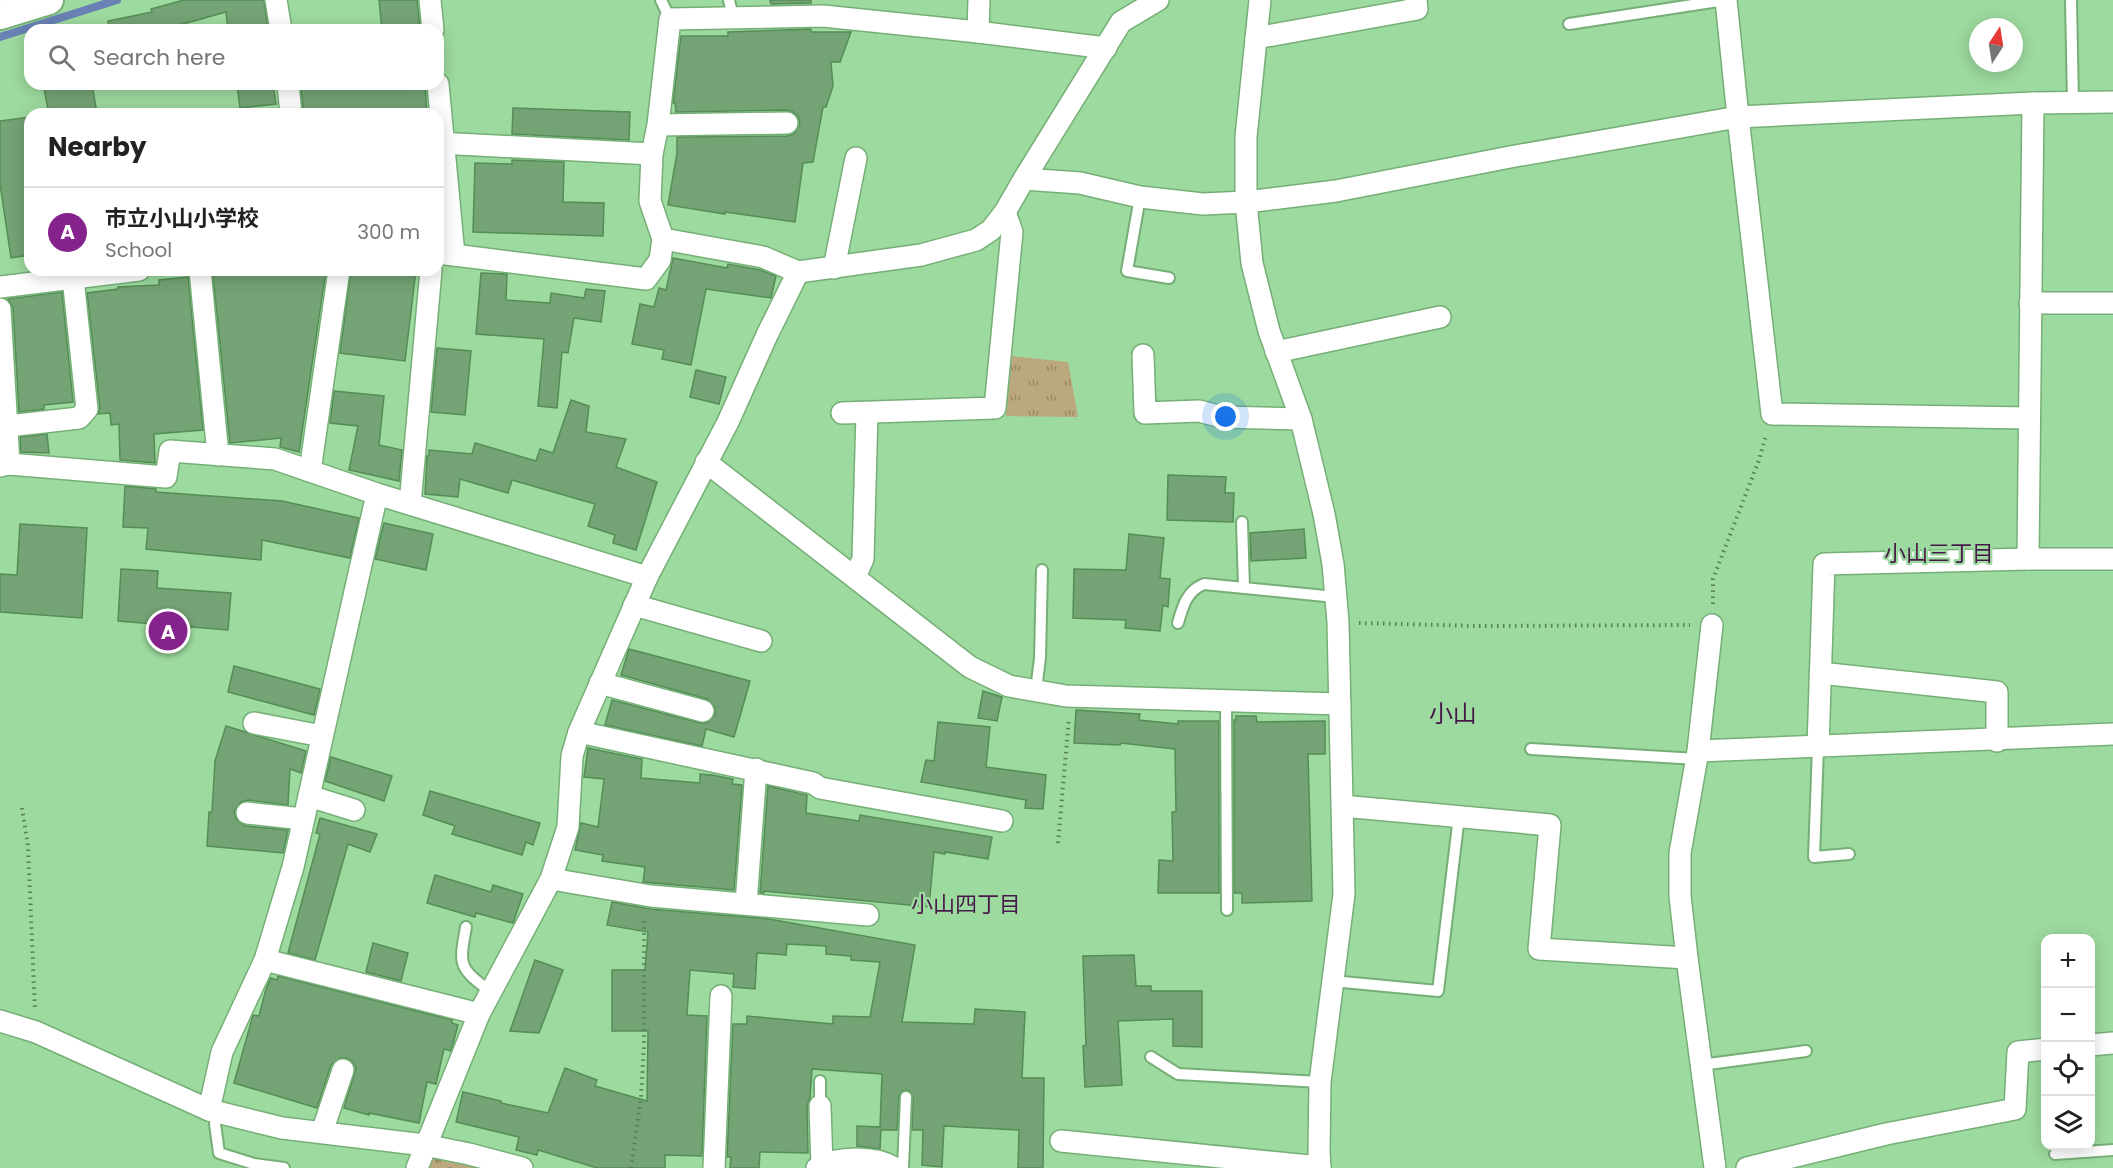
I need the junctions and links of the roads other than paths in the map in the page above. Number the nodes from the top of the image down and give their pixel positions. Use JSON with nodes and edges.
{"nodes":[{"id":1,"x":50,"y":0,"type":"edge"},
{"id":2,"x":276,"y":0,"type":"edge"},
{"id":3,"x":430,"y":0,"type":"edge"},
{"id":4,"x":661,"y":0,"type":"edge"},
{"id":5,"x":979,"y":0,"type":"edge"},
{"id":6,"x":1158,"y":0,"type":"edge"},
{"id":7,"x":1260,"y":0,"type":"edge"},
{"id":8,"x":1416,"y":0,"type":"edge"},
{"id":9,"x":1725,"y":0,"type":"edge"},
{"id":10,"x":2071,"y":0,"type":"edge"},
{"id":11,"x":823,"y":8,"type":"edge"},
{"id":12,"x":731,"y":9,"type":"edge"},
{"id":13,"x":0,"y":15,"type":"edge"},
{"id":14,"x":670,"y":19,"type":"junction"},
{"id":15,"x":279,"y":24,"type":"edge"},
{"id":16,"x":432,"y":24,"type":"edge"},
{"id":17,"x":1569,"y":24,"type":"dead end"},
{"id":18,"x":978,"y":32,"type":"junction"},
{"id":19,"x":1256,"y":38,"type":"junction"},
{"id":20,"x":1106,"y":48,"type":"junction"},
{"id":21,"x":289,"y":90,"type":"edge"},
{"id":22,"x":438,"y":90,"type":"edge"},
{"id":23,"x":2113,"y":102,"type":"edge"},
{"id":24,"x":2033,"y":103,"type":"junction"},
{"id":25,"x":2073,"y":103,"type":"junction"},
{"id":26,"x":290,"y":108,"type":"edge"},
{"id":27,"x":439,"y":108,"type":"edge"},
{"id":28,"x":1738,"y":117,"type":"junction"},
{"id":29,"x":788,"y":123,"type":"dead end"},
{"id":30,"x":658,"y":125,"type":"junction"},
{"id":31,"x":444,"y":143,"type":"edge"},
{"id":32,"x":652,"y":154,"type":"junction"},
{"id":33,"x":856,"y":158,"type":"dead end"},
{"id":34,"x":1024,"y":179,"type":"junction"},
{"id":35,"x":1140,"y":197,"type":"junction"},
{"id":36,"x":1246,"y":202,"type":"junction"},
{"id":37,"x":444,"y":210,"type":"edge"},
{"id":38,"x":1005,"y":212,"type":"junction"},
{"id":39,"x":663,"y":239,"type":"junction"},
{"id":40,"x":446,"y":254,"type":"edge"},
{"id":41,"x":834,"y":268,"type":"junction"},
{"id":42,"x":798,"y":272,"type":"junction"},
{"id":43,"x":90,"y":276,"type":"edge"},
{"id":44,"x":201,"y":276,"type":"edge"},
{"id":45,"x":338,"y":276,"type":"edge"},
{"id":46,"x":430,"y":276,"type":"edge"},
{"id":47,"x":73,"y":278,"type":"junction"},
{"id":48,"x":1169,"y":278,"type":"dead end"},
{"id":49,"x":0,"y":287,"type":"edge"},
{"id":50,"x":2030,"y":303,"type":"junction"},
{"id":51,"x":2113,"y":303,"type":"edge"},
{"id":52,"x":0,"y":309,"type":"edge"},
{"id":53,"x":1440,"y":317,"type":"dead end"},
{"id":54,"x":1,"y":342,"type":"edge"},
{"id":55,"x":1276,"y":352,"type":"junction"},
{"id":56,"x":1143,"y":356,"type":"dead end"},
{"id":57,"x":842,"y":413,"type":"dead end"},
{"id":58,"x":867,"y":413,"type":"junction"},
{"id":59,"x":2029,"y":418,"type":"junction"},
{"id":60,"x":1301,"y":419,"type":"junction"},
{"id":61,"x":8,"y":426,"type":"junction"},
{"id":62,"x":218,"y":455,"type":"junction"},
{"id":63,"x":706,"y":462,"type":"junction"},
{"id":64,"x":4,"y":465,"type":"edge"},
{"id":65,"x":310,"y":471,"type":"junction"},
{"id":66,"x":377,"y":494,"type":"junction"},
{"id":67,"x":410,"y":504,"type":"junction"},
{"id":68,"x":1242,"y":522,"type":"dead end"},
{"id":69,"x":2028,"y":559,"type":"junction"},
{"id":70,"x":2113,"y":559,"type":"edge"},
{"id":71,"x":1042,"y":570,"type":"dead end"},
{"id":72,"x":647,"y":577,"type":"junction"},
{"id":73,"x":855,"y":577,"type":"junction"},
{"id":74,"x":1244,"y":588,"type":"junction"},
{"id":75,"x":1335,"y":597,"type":"junction"},
{"id":76,"x":634,"y":605,"type":"junction"},
{"id":77,"x":1178,"y":623,"type":"dead end"},
{"id":78,"x":1712,"y":625,"type":"road end"},
{"id":79,"x":762,"y":641,"type":"dead end"},
{"id":80,"x":1820,"y":673,"type":"junction"},
{"id":81,"x":600,"y":682,"type":"junction"},
{"id":82,"x":1036,"y":690,"type":"junction"},
{"id":83,"x":1226,"y":702,"type":"junction"},
{"id":84,"x":1340,"y":704,"type":"junction"},
{"id":85,"x":703,"y":711,"type":"dead end"},
{"id":86,"x":254,"y":723,"type":"dead end"},
{"id":87,"x":579,"y":732,"type":"junction"},
{"id":88,"x":2113,"y":734,"type":"edge"},
{"id":89,"x":322,"y":736,"type":"junction"},
{"id":90,"x":1996,"y":741,"type":"junction"},
{"id":91,"x":1818,"y":747,"type":"junction"},
{"id":92,"x":1531,"y":749,"type":"dead end"},
{"id":93,"x":1698,"y":755,"type":"junction"},
{"id":94,"x":756,"y":769,"type":"junction"},
{"id":95,"x":309,"y":796,"type":"junction"},
{"id":96,"x":1341,"y":806,"type":"junction"},
{"id":97,"x":354,"y":810,"type":"dead end"},
{"id":98,"x":247,"y":813,"type":"dead end"},
{"id":99,"x":1459,"y":816,"type":"junction"},
{"id":100,"x":303,"y":819,"type":"junction"},
{"id":101,"x":1002,"y":821,"type":"dead end"},
{"id":102,"x":1849,"y":854,"type":"dead end"},
{"id":103,"x":551,"y":879,"type":"junction"},
{"id":104,"x":747,"y":904,"type":"junction"},
{"id":105,"x":1227,"y":910,"type":"dead end"},
{"id":106,"x":868,"y":915,"type":"dead end"},
{"id":107,"x":466,"y":927,"type":"dead end"},
{"id":108,"x":1687,"y":958,"type":"junction"},
{"id":109,"x":265,"y":960,"type":"junction"},
{"id":110,"x":1332,"y":981,"type":"junction"},
{"id":111,"x":491,"y":992,"type":"junction"},
{"id":112,"x":721,"y":996,"type":"dead end"},
{"id":113,"x":479,"y":1014,"type":"junction"},
{"id":114,"x":0,"y":1021,"type":"edge"},
{"id":115,"x":2113,"y":1043,"type":"edge"},
{"id":116,"x":2095,"y":1045,"type":"edge"},
{"id":117,"x":2041,"y":1050,"type":"edge"},
{"id":118,"x":1806,"y":1051,"type":"dead end"},
{"id":119,"x":1151,"y":1057,"type":"dead end"},
{"id":120,"x":1701,"y":1065,"type":"junction"},
{"id":121,"x":343,"y":1070,"type":"dead end"},
{"id":122,"x":820,"y":1081,"type":"dead end"},
{"id":123,"x":1320,"y":1082,"type":"junction"},
{"id":124,"x":906,"y":1097,"type":"dead end"},
{"id":125,"x":820,"y":1106,"type":"joint"},
{"id":126,"x":213,"y":1110,"type":"junction"},
{"id":127,"x":322,"y":1131,"type":"junction"},
{"id":128,"x":1061,"y":1141,"type":"dead end"},
{"id":129,"x":425,"y":1145,"type":"junction"},
{"id":130,"x":2113,"y":1150,"type":"edge"},
{"id":131,"x":2055,"y":1154,"type":"dead end"},
{"id":132,"x":1162,"y":1160,"type":"edge"},
{"id":133,"x":820,"y":1167,"type":"edge"},
{"id":134,"x":284,"y":1168,"type":"edge"},
{"id":135,"x":417,"y":1168,"type":"edge"},
{"id":136,"x":522,"y":1168,"type":"edge"},
{"id":137,"x":714,"y":1168,"type":"edge"},
{"id":138,"x":896,"y":1168,"type":"edge"},
{"id":139,"x":903,"y":1168,"type":"edge"},
{"id":140,"x":1320,"y":1168,"type":"edge"},
{"id":141,"x":1715,"y":1168,"type":"edge"},
{"id":142,"x":1747,"y":1168,"type":"edge"}],
"edges":[{"from":1,"to":13,"type":"street"},
{"from":2,"to":15,"type":"street"},
{"from":3,"to":16,"type":"street"},
{"from":4,"to":14,"type":"lane"},
{"from":5,"to":18,"type":"street"},
{"from":6,"to":20,"type":"street"},
{"from":7,"to":19,"type":"street"},
{"from":8,"to":19,"type":"street"},
{"from":9,"to":17,"type":"lane"},
{"from":9,"to":28,"type":"street"},
{"from":10,"to":25,"type":"lane"},
{"from":11,"to":12,"type":"street"},
{"from":11,"to":18,"type":"street"},
{"from":12,"to":14,"type":"street"},
{"from":14,"to":30,"type":"street"},
{"from":18,"to":20,"type":"street"},
{"from":19,"to":36,"type":"street"},
{"from":20,"to":34,"type":"street"},
{"from":21,"to":26,"type":"street"},
{"from":22,"to":27,"type":"street"},
{"from":23,"to":25,"type":"street"},
{"from":24,"to":25,"type":"street"},
{"from":24,"to":28,"type":"street"},
{"from":24,"to":50,"type":"street"},
{"from":28,"to":36,"type":"street"},
{"from":28,"to":59,"type":"street"},
{"from":29,"to":30,"type":"street"},
{"from":30,"to":32,"type":"street"},
{"from":31,"to":32,"type":"street"},
{"from":32,"to":39,"type":"street"},
{"from":33,"to":41,"type":"street"},
{"from":34,"to":35,"type":"street"},
{"from":34,"to":38,"type":"street"},
{"from":35,"to":36,"type":"street"},
{"from":35,"to":48,"type":"lane"},
{"from":36,"to":55,"type":"street"},
{"from":37,"to":40,"type":"street"},
{"from":38,"to":41,"type":"street"},
{"from":38,"to":58,"type":"street"},
{"from":39,"to":40,"type":"street"},
{"from":39,"to":42,"type":"street"},
{"from":41,"to":42,"type":"street"},
{"from":42,"to":63,"type":"street"},
{"from":43,"to":47,"type":"street"},
{"from":44,"to":62,"type":"street"},
{"from":45,"to":65,"type":"street"},
{"from":46,"to":67,"type":"street"},
{"from":47,"to":49,"type":"street"},
{"from":47,"to":61,"type":"street"},
{"from":50,"to":51,"type":"street"},
{"from":50,"to":59,"type":"street"},
{"from":52,"to":54,"type":"street"},
{"from":53,"to":55,"type":"street"},
{"from":54,"to":61,"type":"street"},
{"from":55,"to":60,"type":"street"},
{"from":56,"to":60,"type":"street"},
{"from":57,"to":58,"type":"street"},
{"from":58,"to":73,"type":"street"},
{"from":59,"to":69,"type":"street"},
{"from":60,"to":75,"type":"street"},
{"from":61,"to":64,"type":"street"},
{"from":62,"to":64,"type":"street"},
{"from":62,"to":65,"type":"street"},
{"from":63,"to":72,"type":"street"},
{"from":63,"to":73,"type":"street"},
{"from":65,"to":66,"type":"street"},
{"from":66,"to":67,"type":"street"},
{"from":66,"to":89,"type":"street"},
{"from":67,"to":72,"type":"street"},
{"from":68,"to":74,"type":"lane"},
{"from":69,"to":70,"type":"street"},
{"from":69,"to":80,"type":"street"},
{"from":71,"to":82,"type":"lane"},
{"from":72,"to":76,"type":"street"},
{"from":73,"to":82,"type":"street"},
{"from":74,"to":75,"type":"lane"},
{"from":74,"to":77,"type":"lane"},
{"from":75,"to":84,"type":"street"},
{"from":76,"to":79,"type":"street"},
{"from":76,"to":81,"type":"street"},
{"from":78,"to":93,"type":"street"},
{"from":80,"to":90,"type":"street"},
{"from":80,"to":91,"type":"street"},
{"from":81,"to":85,"type":"street"},
{"from":81,"to":87,"type":"street"},
{"from":82,"to":83,"type":"street"},
{"from":83,"to":84,"type":"street"},
{"from":83,"to":105,"type":"lane"},
{"from":84,"to":96,"type":"street"},
{"from":86,"to":89,"type":"street"},
{"from":87,"to":94,"type":"street"},
{"from":87,"to":103,"type":"street"},
{"from":88,"to":90,"type":"street"},
{"from":89,"to":95,"type":"street"},
{"from":90,"to":91,"type":"street"},
{"from":91,"to":93,"type":"street"},
{"from":91,"to":102,"type":"lane"},
{"from":92,"to":93,"type":"lane"},
{"from":93,"to":108,"type":"street"},
{"from":94,"to":101,"type":"street"},
{"from":94,"to":104,"type":"street"},
{"from":95,"to":97,"type":"street"},
{"from":95,"to":100,"type":"street"},
{"from":96,"to":99,"type":"street"},
{"from":96,"to":110,"type":"street"},
{"from":98,"to":100,"type":"street"},
{"from":99,"to":108,"type":"street"},
{"from":99,"to":110,"type":"lane"},
{"from":100,"to":109,"type":"street"},
{"from":103,"to":104,"type":"street"},
{"from":103,"to":111,"type":"street"},
{"from":104,"to":106,"type":"street"},
{"from":107,"to":111,"type":"lane"},
{"from":108,"to":120,"type":"street"},
{"from":109,"to":113,"type":"street"},
{"from":109,"to":126,"type":"street"},
{"from":110,"to":123,"type":"street"},
{"from":111,"to":113,"type":"street"},
{"from":112,"to":137,"type":"street"},
{"from":113,"to":129,"type":"street"},
{"from":114,"to":126,"type":"street"},
{"from":115,"to":116,"type":"street"},
{"from":117,"to":142,"type":"street"},
{"from":118,"to":120,"type":"lane"},
{"from":119,"to":123,"type":"lane"},
{"from":120,"to":141,"type":"street"},
{"from":121,"to":127,"type":"street"},
{"from":122,"to":125,"type":"lane"},
{"from":123,"to":140,"type":"street"},
{"from":124,"to":139,"type":"lane"},
{"from":125,"to":133,"type":"street"},
{"from":126,"to":127,"type":"street"},
{"from":126,"to":134,"type":"lane"},
{"from":127,"to":129,"type":"street"},
{"from":128,"to":132,"type":"street"},
{"from":129,"to":135,"type":"street"},
{"from":129,"to":136,"type":"street"},
{"from":130,"to":131,"type":"lane"},
{"from":132,"to":140,"type":"street"},
{"from":133,"to":138,"type":"street"}]}
